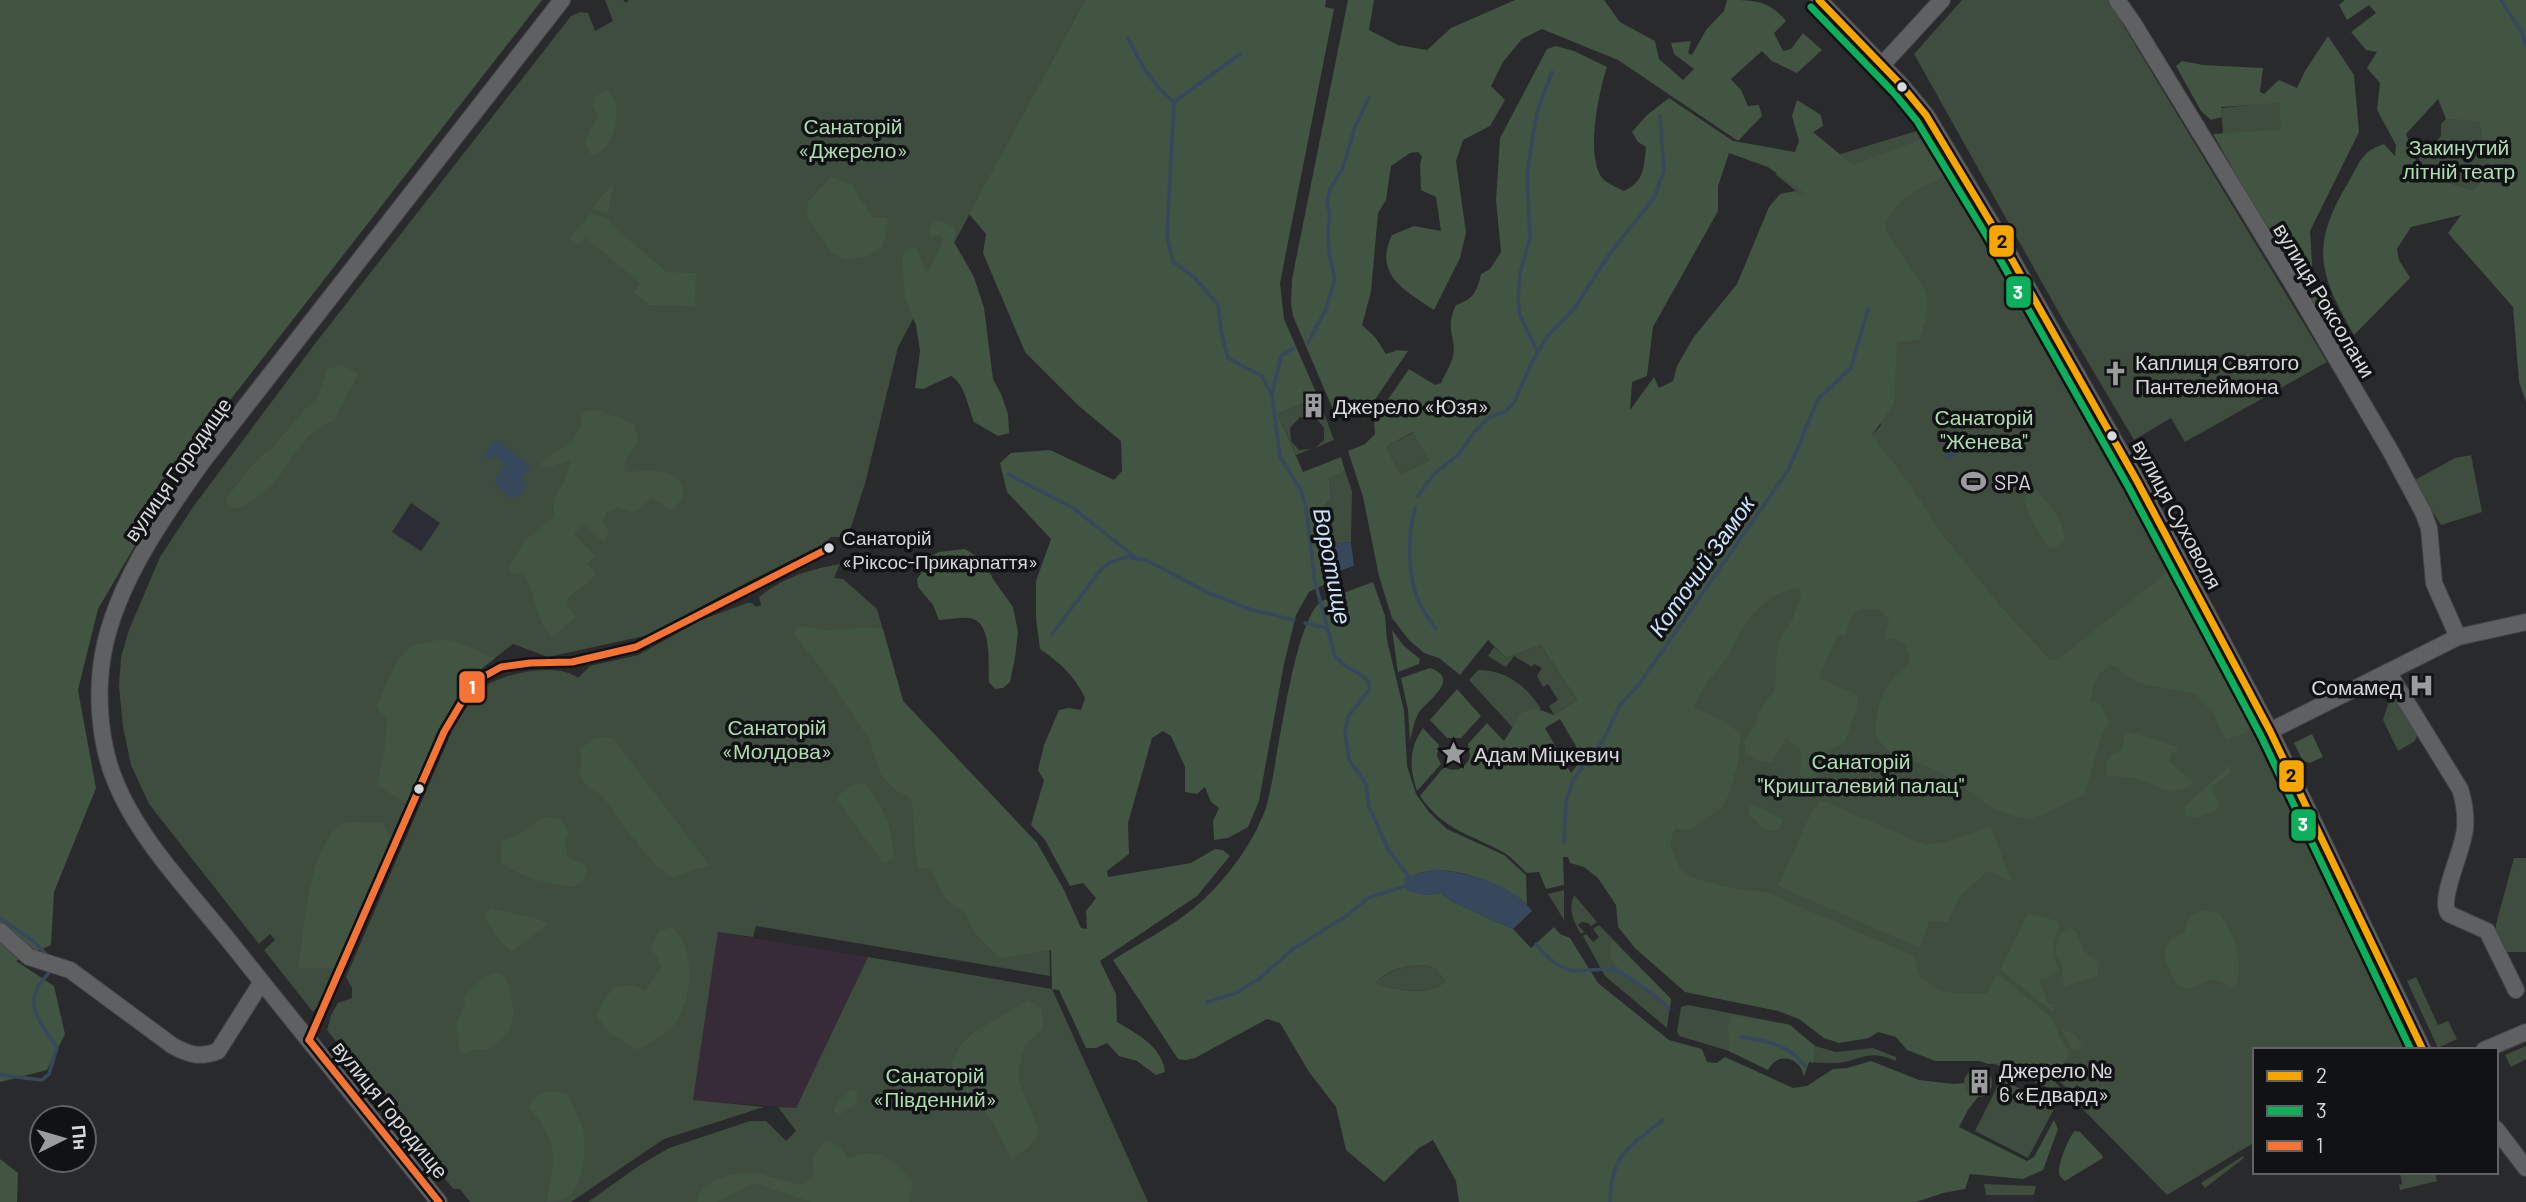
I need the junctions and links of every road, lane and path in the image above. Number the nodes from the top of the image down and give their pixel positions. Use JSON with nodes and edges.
{"nodes":[{"id":1,"x":562,"y":0,"type":"edge"},
{"id":2,"x":1819,"y":0,"type":"edge"},
{"id":3,"x":1942,"y":0,"type":"edge"},
{"id":4,"x":2117,"y":0,"type":"edge"},
{"id":5,"x":1882,"y":65,"type":"junction"},
{"id":6,"x":2526,"y":622,"type":"edge"},
{"id":7,"x":2458,"y":637,"type":"junction"},
{"id":8,"x":2388,"y":672,"type":"junction"},
{"id":9,"x":2270,"y":731,"type":"junction"},
{"id":10,"x":0,"y":931,"type":"edge"},
{"id":11,"x":261,"y":983,"type":"junction"},
{"id":12,"x":2516,"y":990,"type":"dead end"},
{"id":13,"x":2526,"y":1032,"type":"edge"},
{"id":14,"x":2422,"y":1048,"type":"edge"},
{"id":15,"x":2489,"y":1048,"type":"edge"},
{"id":16,"x":2498,"y":1132,"type":"edge"},
{"id":17,"x":2526,"y":1168,"type":"edge"},
{"id":18,"x":439,"y":1202,"type":"edge"}],
"edges":[{"from":1,"to":11,"type":"street","name":"вулиця Городище"},
{"from":2,"to":5,"type":"street","name":"вулиця Суховоля"},
{"from":3,"to":5,"type":"street"},
{"from":4,"to":7,"type":"street","name":"вулиця Роксолани"},
{"from":5,"to":9,"type":"street","name":"вулиця Суховоля"},
{"from":6,"to":7,"type":"street"},
{"from":7,"to":8,"type":"street"},
{"from":8,"to":9,"type":"street"},
{"from":8,"to":12,"type":"street"},
{"from":9,"to":14,"type":"street","name":"вулиця Суховоля"},
{"from":10,"to":11,"type":"street"},
{"from":11,"to":18,"type":"street","name":"вулиця Городище"},
{"from":13,"to":15,"type":"street"},
{"from":16,"to":17,"type":"street"}]}
